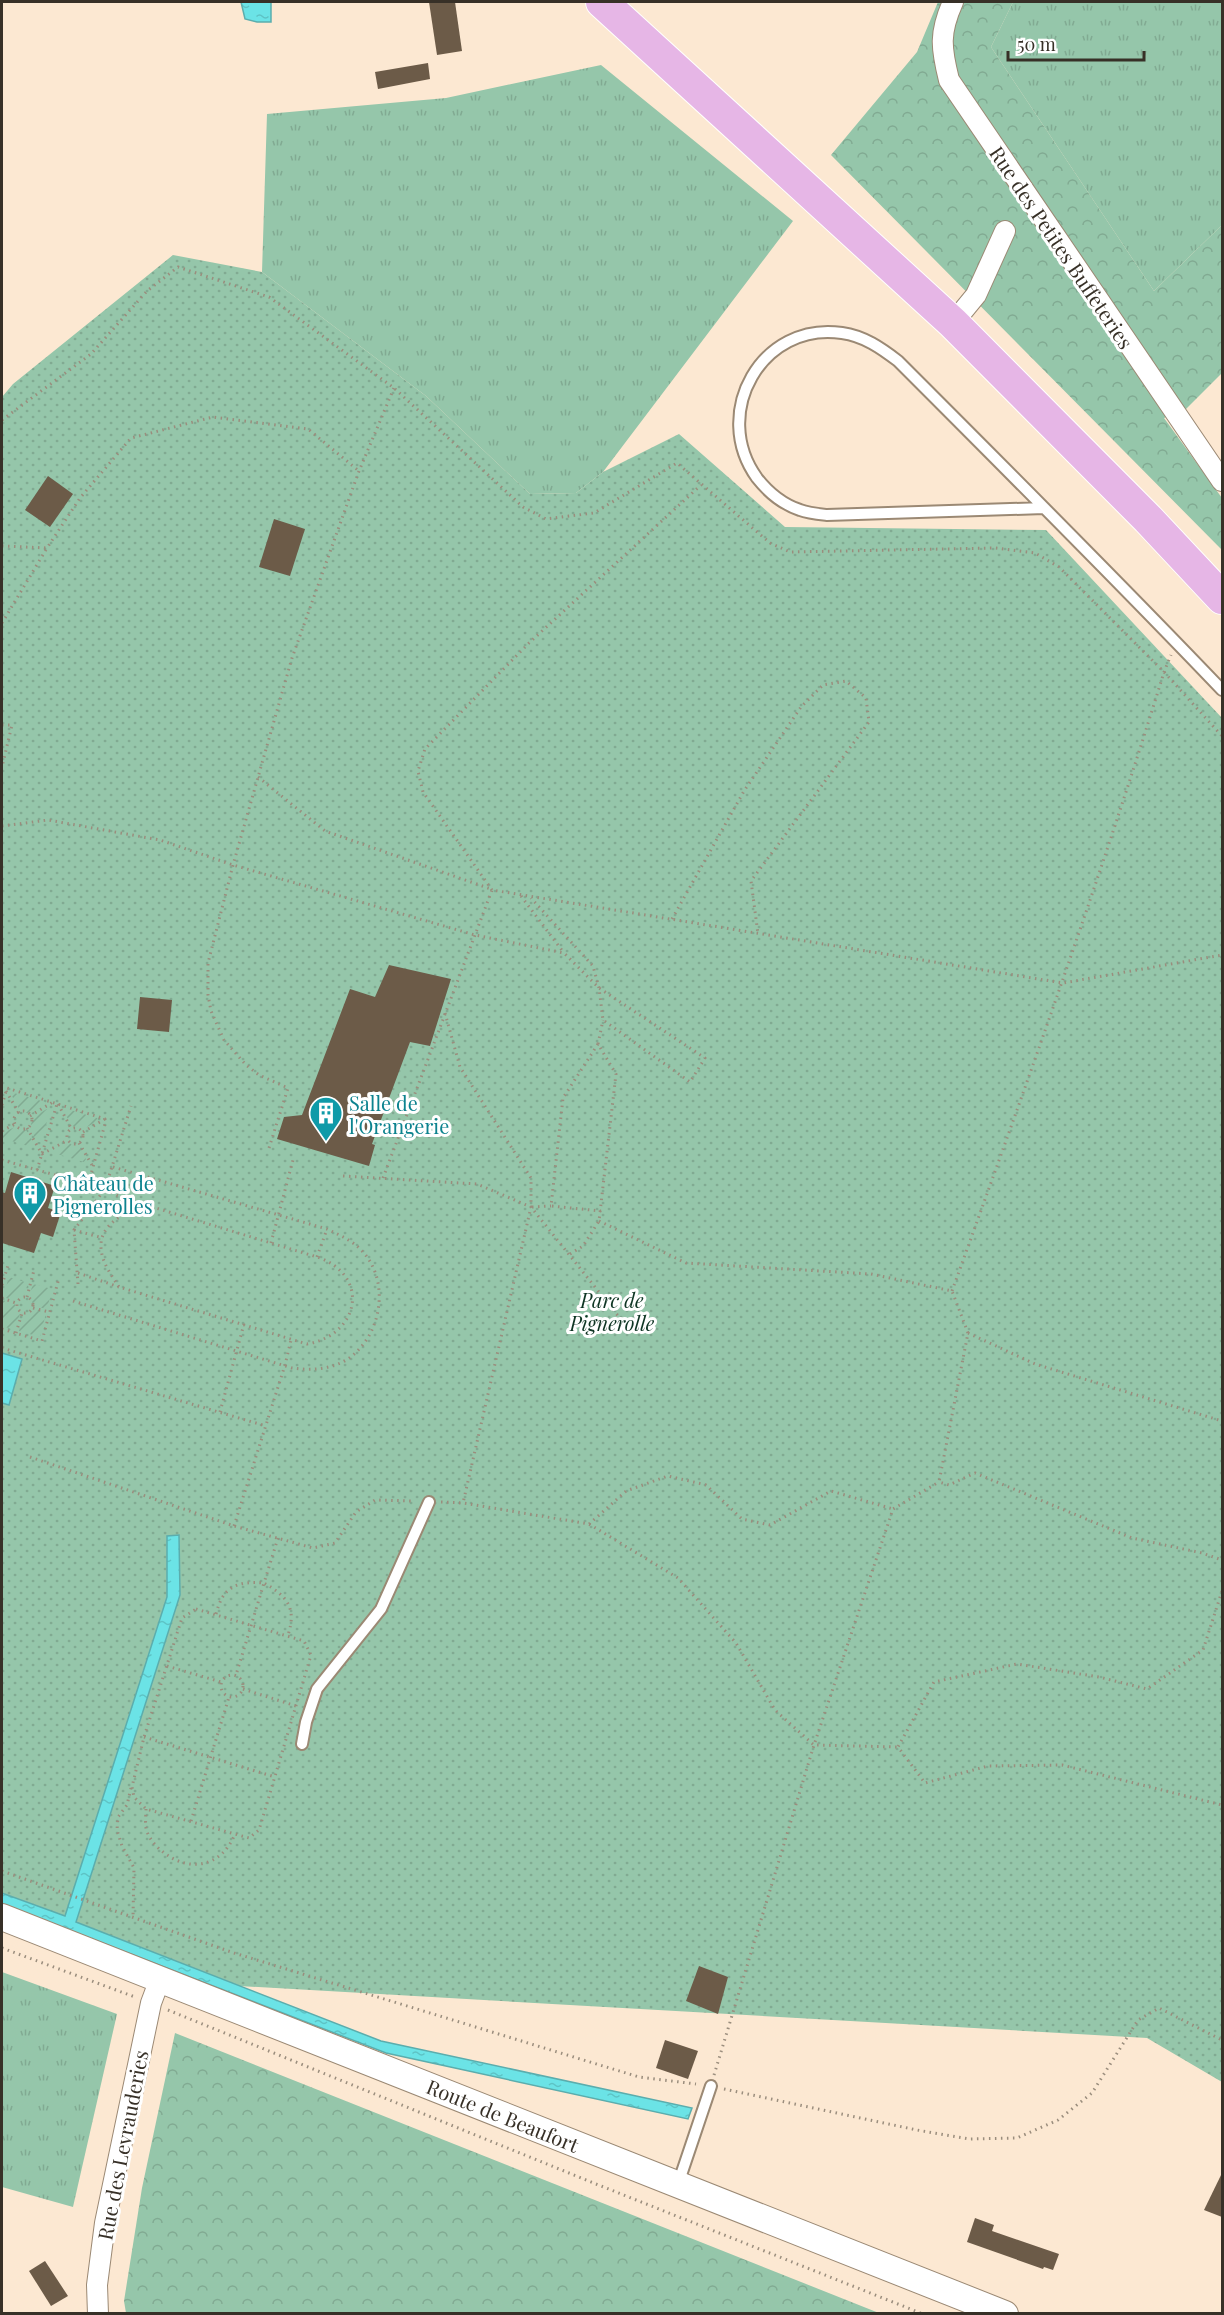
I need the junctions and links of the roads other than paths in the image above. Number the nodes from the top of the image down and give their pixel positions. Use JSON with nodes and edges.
{"nodes":[{"id":1,"x":602,"y":2,"type":"edge"},
{"id":2,"x":953,"y":2,"type":"edge"},
{"id":3,"x":1005,"y":231,"type":"dead end"},
{"id":4,"x":953,"y":323,"type":"junction"},
{"id":5,"x":1222,"y":481,"type":"edge"},
{"id":6,"x":1044,"y":508,"type":"junction"},
{"id":7,"x":1222,"y":598,"type":"edge"},
{"id":8,"x":1222,"y":690,"type":"edge"},
{"id":9,"x":429,"y":1502,"type":"road end"},
{"id":10,"x":302,"y":1744,"type":"dead end"},
{"id":11,"x":2,"y":1917,"type":"edge"},
{"id":12,"x":160,"y":1979,"type":"junction"},
{"id":13,"x":711,"y":2086,"type":"road end"},
{"id":14,"x":678,"y":2184,"type":"junction"},
{"id":15,"x":98,"y":2313,"type":"edge"},
{"id":16,"x":1005,"y":2313,"type":"edge"}],
"edges":[{"from":1,"to":4,"type":"main road"},
{"from":2,"to":5,"type":"street","name":"Rue des Petites Buffeteries"},
{"from":3,"to":4,"type":"street"},
{"from":4,"to":7,"type":"main road"},
{"from":6,"to":6,"type":"lane"},
{"from":6,"to":8,"type":"lane"},
{"from":9,"to":10,"type":"lane"},
{"from":11,"to":12,"type":"street","name":"Route de Beaufort"},
{"from":12,"to":14,"type":"street","name":"Route de Beaufort"},
{"from":12,"to":15,"type":"street","name":"Rue des Levrauderies"},
{"from":13,"to":14,"type":"lane"},
{"from":14,"to":16,"type":"street","name":"Route de Beaufort"}]}
